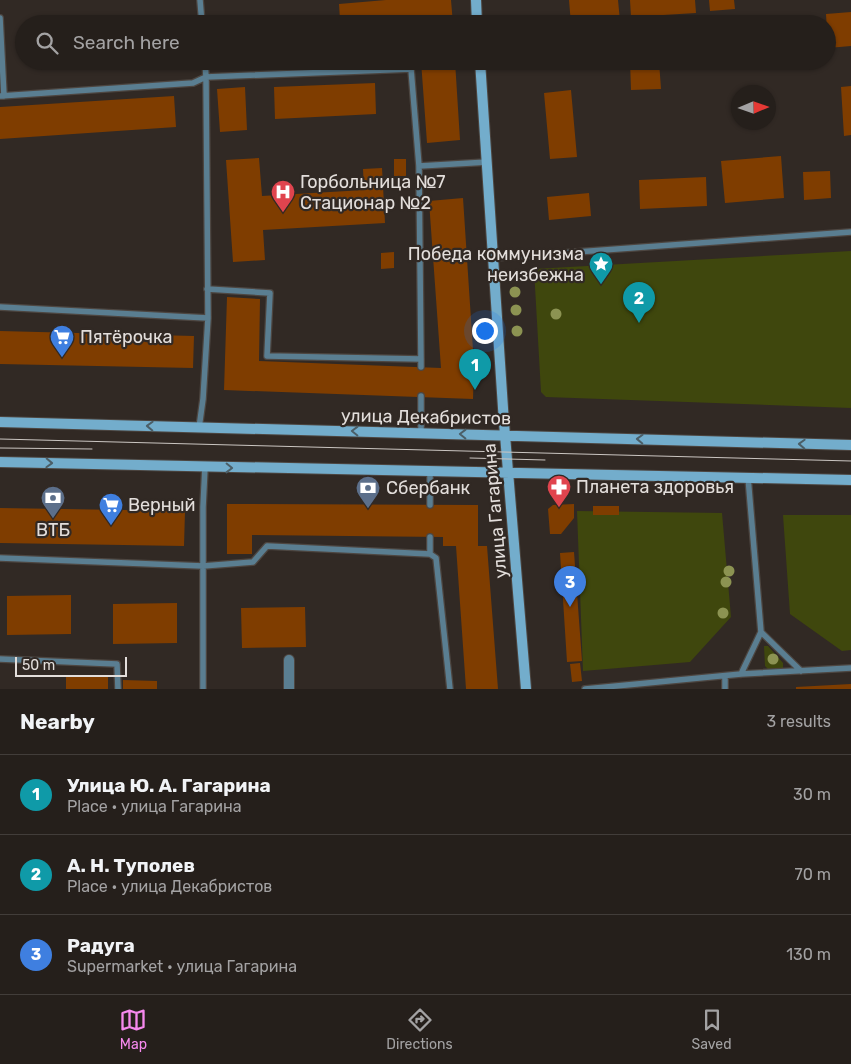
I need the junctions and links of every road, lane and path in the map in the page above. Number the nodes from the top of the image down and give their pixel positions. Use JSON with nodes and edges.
{"nodes":[{"id":1,"x":200,"y":0,"type":"edge"},
{"id":2,"x":476,"y":0,"type":"edge"},
{"id":3,"x":201,"y":15,"type":"edge"},
{"id":4,"x":477,"y":15,"type":"edge"},
{"id":5,"x":0,"y":18,"type":"edge"},
{"id":6,"x":206,"y":70,"type":"edge"},
{"id":7,"x":388,"y":70,"type":"edge"},
{"id":8,"x":411,"y":70,"type":"edge"},
{"id":9,"x":481,"y":70,"type":"edge"},
{"id":10,"x":206,"y":78,"type":"junction"},
{"id":11,"x":2,"y":96,"type":"edge"},
{"id":12,"x":488,"y":162,"type":"junction"},
{"id":13,"x":419,"y":166,"type":"junction"},
{"id":14,"x":851,"y":232,"type":"edge"},
{"id":15,"x":494,"y":258,"type":"junction"},
{"id":16,"x":207,"y":289,"type":"junction"},
{"id":17,"x":0,"y":307,"type":"edge"},
{"id":18,"x":208,"y":318,"type":"junction"},
{"id":19,"x":421,"y":359,"type":"junction"},
{"id":20,"x":421,"y":367,"type":"dead end"},
{"id":21,"x":421,"y":396,"type":"dead end"},
{"id":22,"x":0,"y":422,"type":"edge"},
{"id":23,"x":199,"y":428,"type":"junction"},
{"id":24,"x":421,"y":432,"type":"junction"},
{"id":25,"x":505,"y":435,"type":"junction"},
{"id":26,"x":851,"y":445,"type":"edge"},
{"id":27,"x":0,"y":462,"type":"edge"},
{"id":28,"x":205,"y":467,"type":"junction"},
{"id":29,"x":430,"y":473,"type":"junction"},
{"id":30,"x":508,"y":474,"type":"junction"},
{"id":31,"x":748,"y":477,"type":"junction"},
{"id":32,"x":851,"y":480,"type":"edge"},
{"id":33,"x":430,"y":505,"type":"dead end"},
{"id":34,"x":430,"y":537,"type":"dead end"},
{"id":35,"x":430,"y":554,"type":"junction"},
{"id":36,"x":0,"y":558,"type":"edge"},
{"id":37,"x":203,"y":566,"type":"junction"},
{"id":38,"x":761,"y":632,"type":"junction"},
{"id":39,"x":0,"y":659,"type":"edge"},
{"id":40,"x":288,"y":660,"type":"dead end"},
{"id":41,"x":851,"y":668,"type":"edge"},
{"id":42,"x":801,"y":670,"type":"junction"},
{"id":43,"x":740,"y":674,"type":"junction"},
{"id":44,"x":725,"y":676,"type":"junction"},
{"id":45,"x":618,"y":687,"type":"edge"},
{"id":46,"x":118,"y":689,"type":"edge"},
{"id":47,"x":203,"y":689,"type":"edge"},
{"id":48,"x":289,"y":689,"type":"edge"},
{"id":49,"x":450,"y":689,"type":"edge"},
{"id":50,"x":526,"y":689,"type":"edge"},
{"id":51,"x":585,"y":689,"type":"edge"},
{"id":52,"x":725,"y":689,"type":"edge"}],
"edges":[{"from":1,"to":3,"type":"lane"},
{"from":2,"to":4,"type":"main road"},
{"from":5,"to":11,"type":"lane"},
{"from":6,"to":10,"type":"lane"},
{"from":7,"to":10,"type":"lane"},
{"from":8,"to":13,"type":"lane"},
{"from":9,"to":12,"type":"main road","name":"улица Гагарина"},
{"from":10,"to":11,"type":"lane"},
{"from":10,"to":16,"type":"lane"},
{"from":12,"to":13,"type":"lane"},
{"from":12,"to":15,"type":"main road","name":"улица Гагарина"},
{"from":13,"to":19,"type":"lane"},
{"from":14,"to":15,"type":"lane"},
{"from":15,"to":25,"type":"main road","name":"улица Гагарина"},
{"from":16,"to":18,"type":"lane"},
{"from":16,"to":19,"type":"lane"},
{"from":17,"to":18,"type":"lane"},
{"from":18,"to":23,"type":"lane"},
{"from":19,"to":20,"type":"lane"},
{"from":21,"to":24,"type":"lane"},
{"from":23,"to":22,"type":"main road","name":"улица Декабристов","one_way":true},
{"from":24,"to":23,"type":"main road","name":"улица Декабристов","one_way":true},
{"from":25,"to":24,"type":"main road","name":"улица Декабристов","one_way":true},
{"from":26,"to":25,"type":"main road","name":"улица Декабристов","one_way":true},
{"from":25,"to":30,"type":"main road","name":"улица Гагарина"},
{"from":27,"to":28,"type":"main road","one_way":true},
{"from":28,"to":29,"type":"main road","one_way":true},
{"from":28,"to":37,"type":"lane"},
{"from":29,"to":30,"type":"main road"},
{"from":29,"to":33,"type":"lane"},
{"from":30,"to":31,"type":"main road"},
{"from":30,"to":50,"type":"main road","name":"улица Гагарина"},
{"from":31,"to":32,"type":"main road"},
{"from":31,"to":38,"type":"lane"},
{"from":34,"to":35,"type":"lane"},
{"from":35,"to":37,"type":"lane"},
{"from":35,"to":49,"type":"lane"},
{"from":36,"to":37,"type":"lane"},
{"from":37,"to":47,"type":"lane"},
{"from":38,"to":42,"type":"lane"},
{"from":38,"to":43,"type":"lane"},
{"from":39,"to":46,"type":"lane"},
{"from":40,"to":48,"type":"street"},
{"from":41,"to":42,"type":"lane"},
{"from":42,"to":43,"type":"lane"},
{"from":43,"to":44,"type":"lane"},
{"from":44,"to":45,"type":"lane"},
{"from":44,"to":52,"type":"lane"},
{"from":45,"to":51,"type":"lane"}]}
